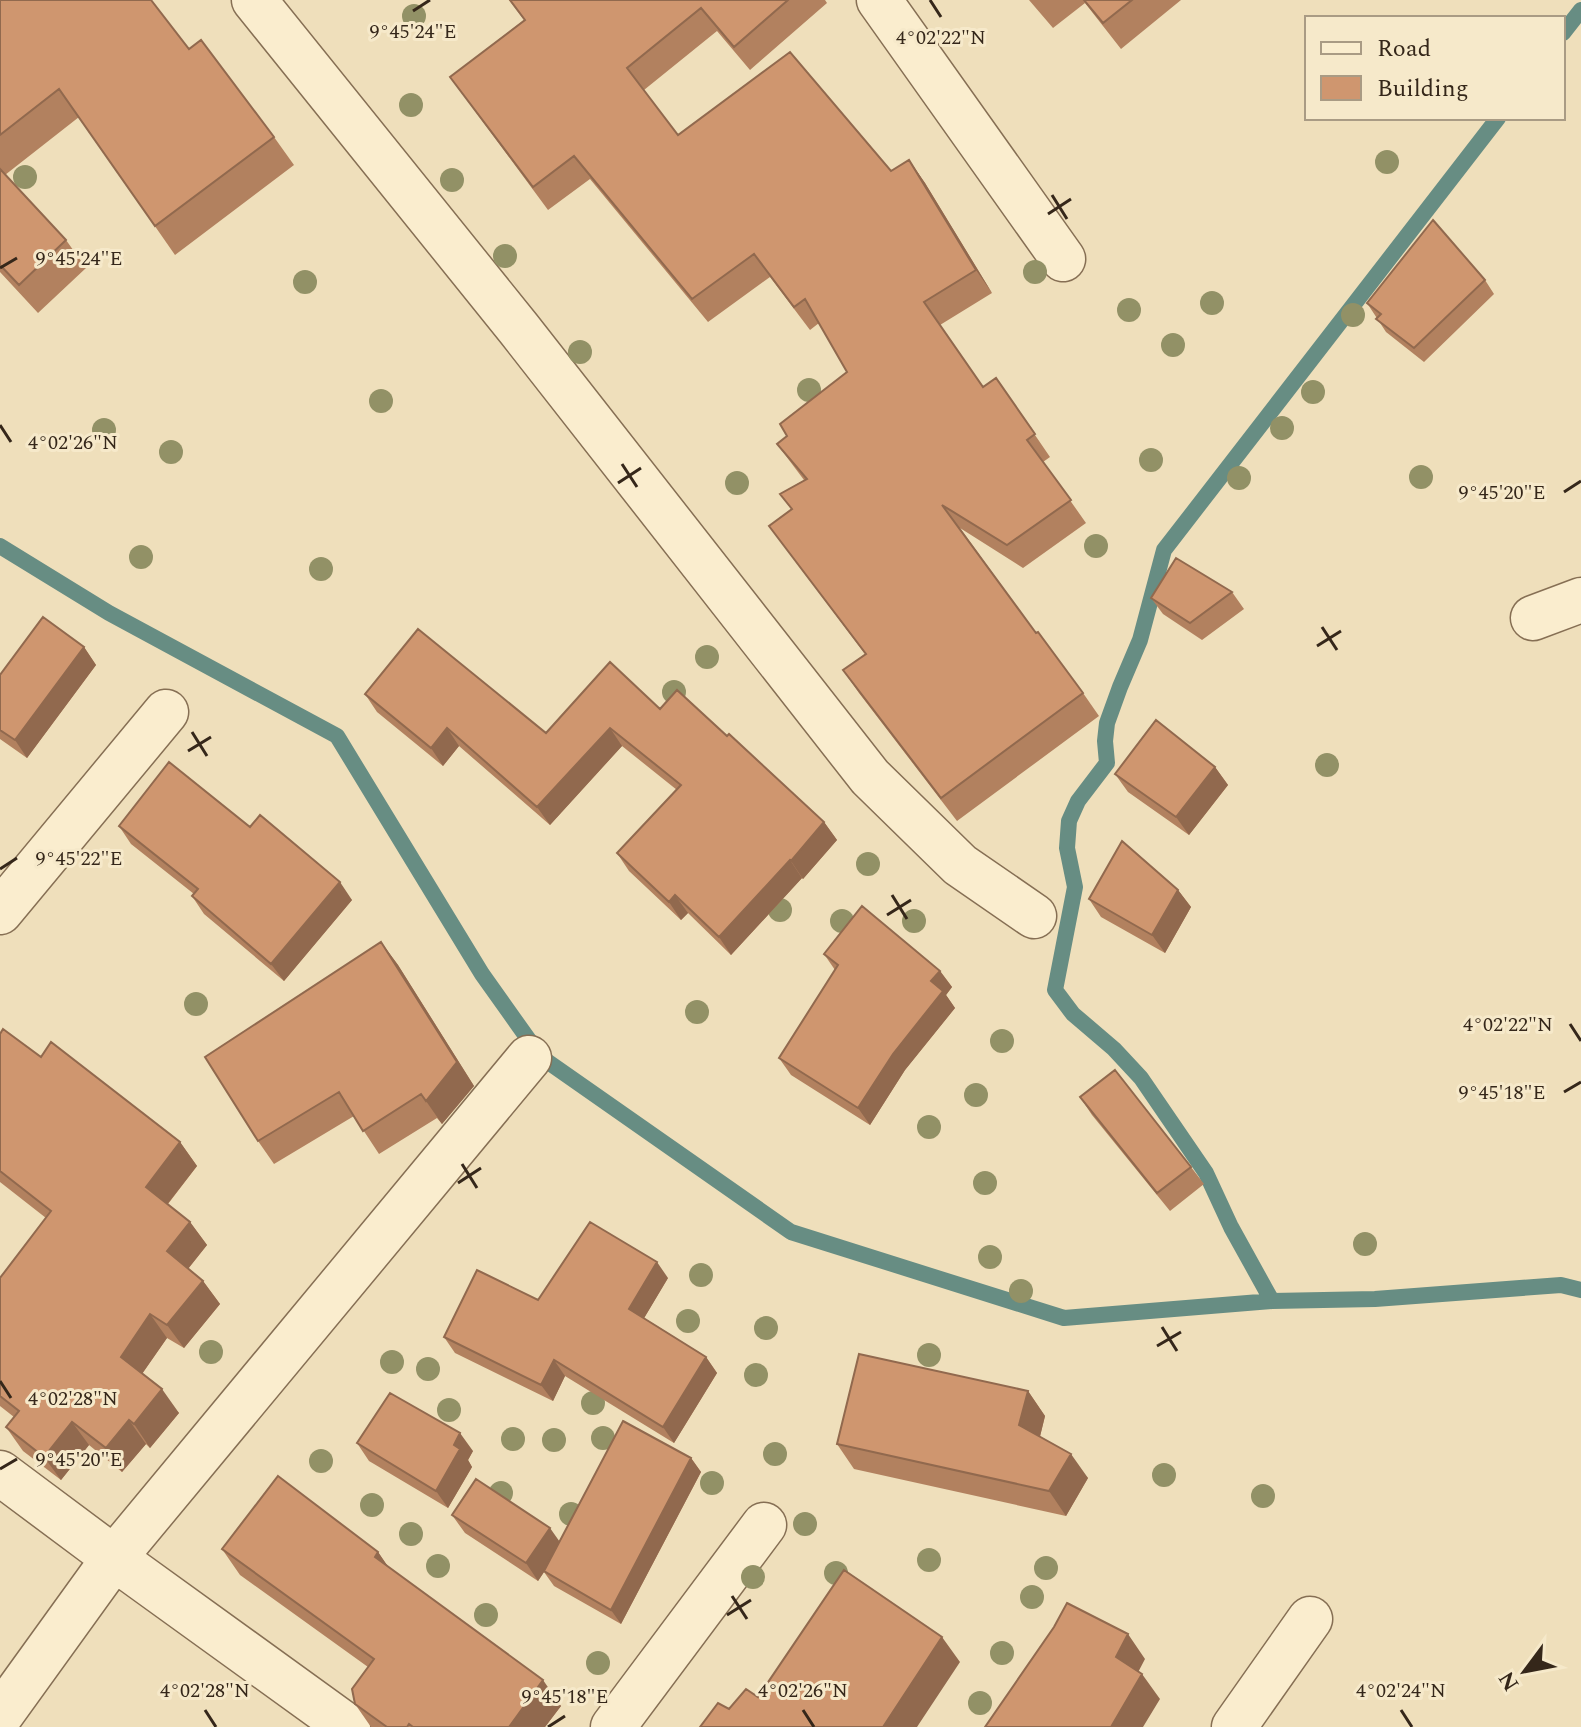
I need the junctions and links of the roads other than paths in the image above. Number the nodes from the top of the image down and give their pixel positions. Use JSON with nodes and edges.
{"nodes":[{"id":1,"x":254,"y":0,"type":"edge"},
{"id":2,"x":879,"y":0,"type":"edge"},
{"id":3,"x":1063,"y":259,"type":"dead end"},
{"id":4,"x":1581,"y":600,"type":"edge"},
{"id":5,"x":1533,"y":618,"type":"dead end"},
{"id":6,"x":166,"y":712,"type":"dead end"},
{"id":7,"x":0,"y":912,"type":"edge"},
{"id":8,"x":1034,"y":916,"type":"dead end"},
{"id":9,"x":529,"y":1058,"type":"dead end"},
{"id":10,"x":0,"y":1473,"type":"edge"},
{"id":11,"x":764,"y":1525,"type":"dead end"},
{"id":12,"x":114,"y":1558,"type":"junction"},
{"id":13,"x":1310,"y":1619,"type":"dead end"},
{"id":14,"x":0,"y":1716,"type":"edge"},
{"id":15,"x":348,"y":1727,"type":"edge"},
{"id":16,"x":613,"y":1727,"type":"edge"},
{"id":17,"x":1234,"y":1727,"type":"edge"}],
"edges":[{"from":1,"to":8,"type":"street"},
{"from":2,"to":3,"type":"street"},
{"from":4,"to":5,"type":"street"},
{"from":6,"to":7,"type":"street"},
{"from":9,"to":12,"type":"street"},
{"from":10,"to":12,"type":"street"},
{"from":11,"to":16,"type":"street"},
{"from":12,"to":14,"type":"street"},
{"from":12,"to":15,"type":"street"},
{"from":13,"to":17,"type":"street"}]}
